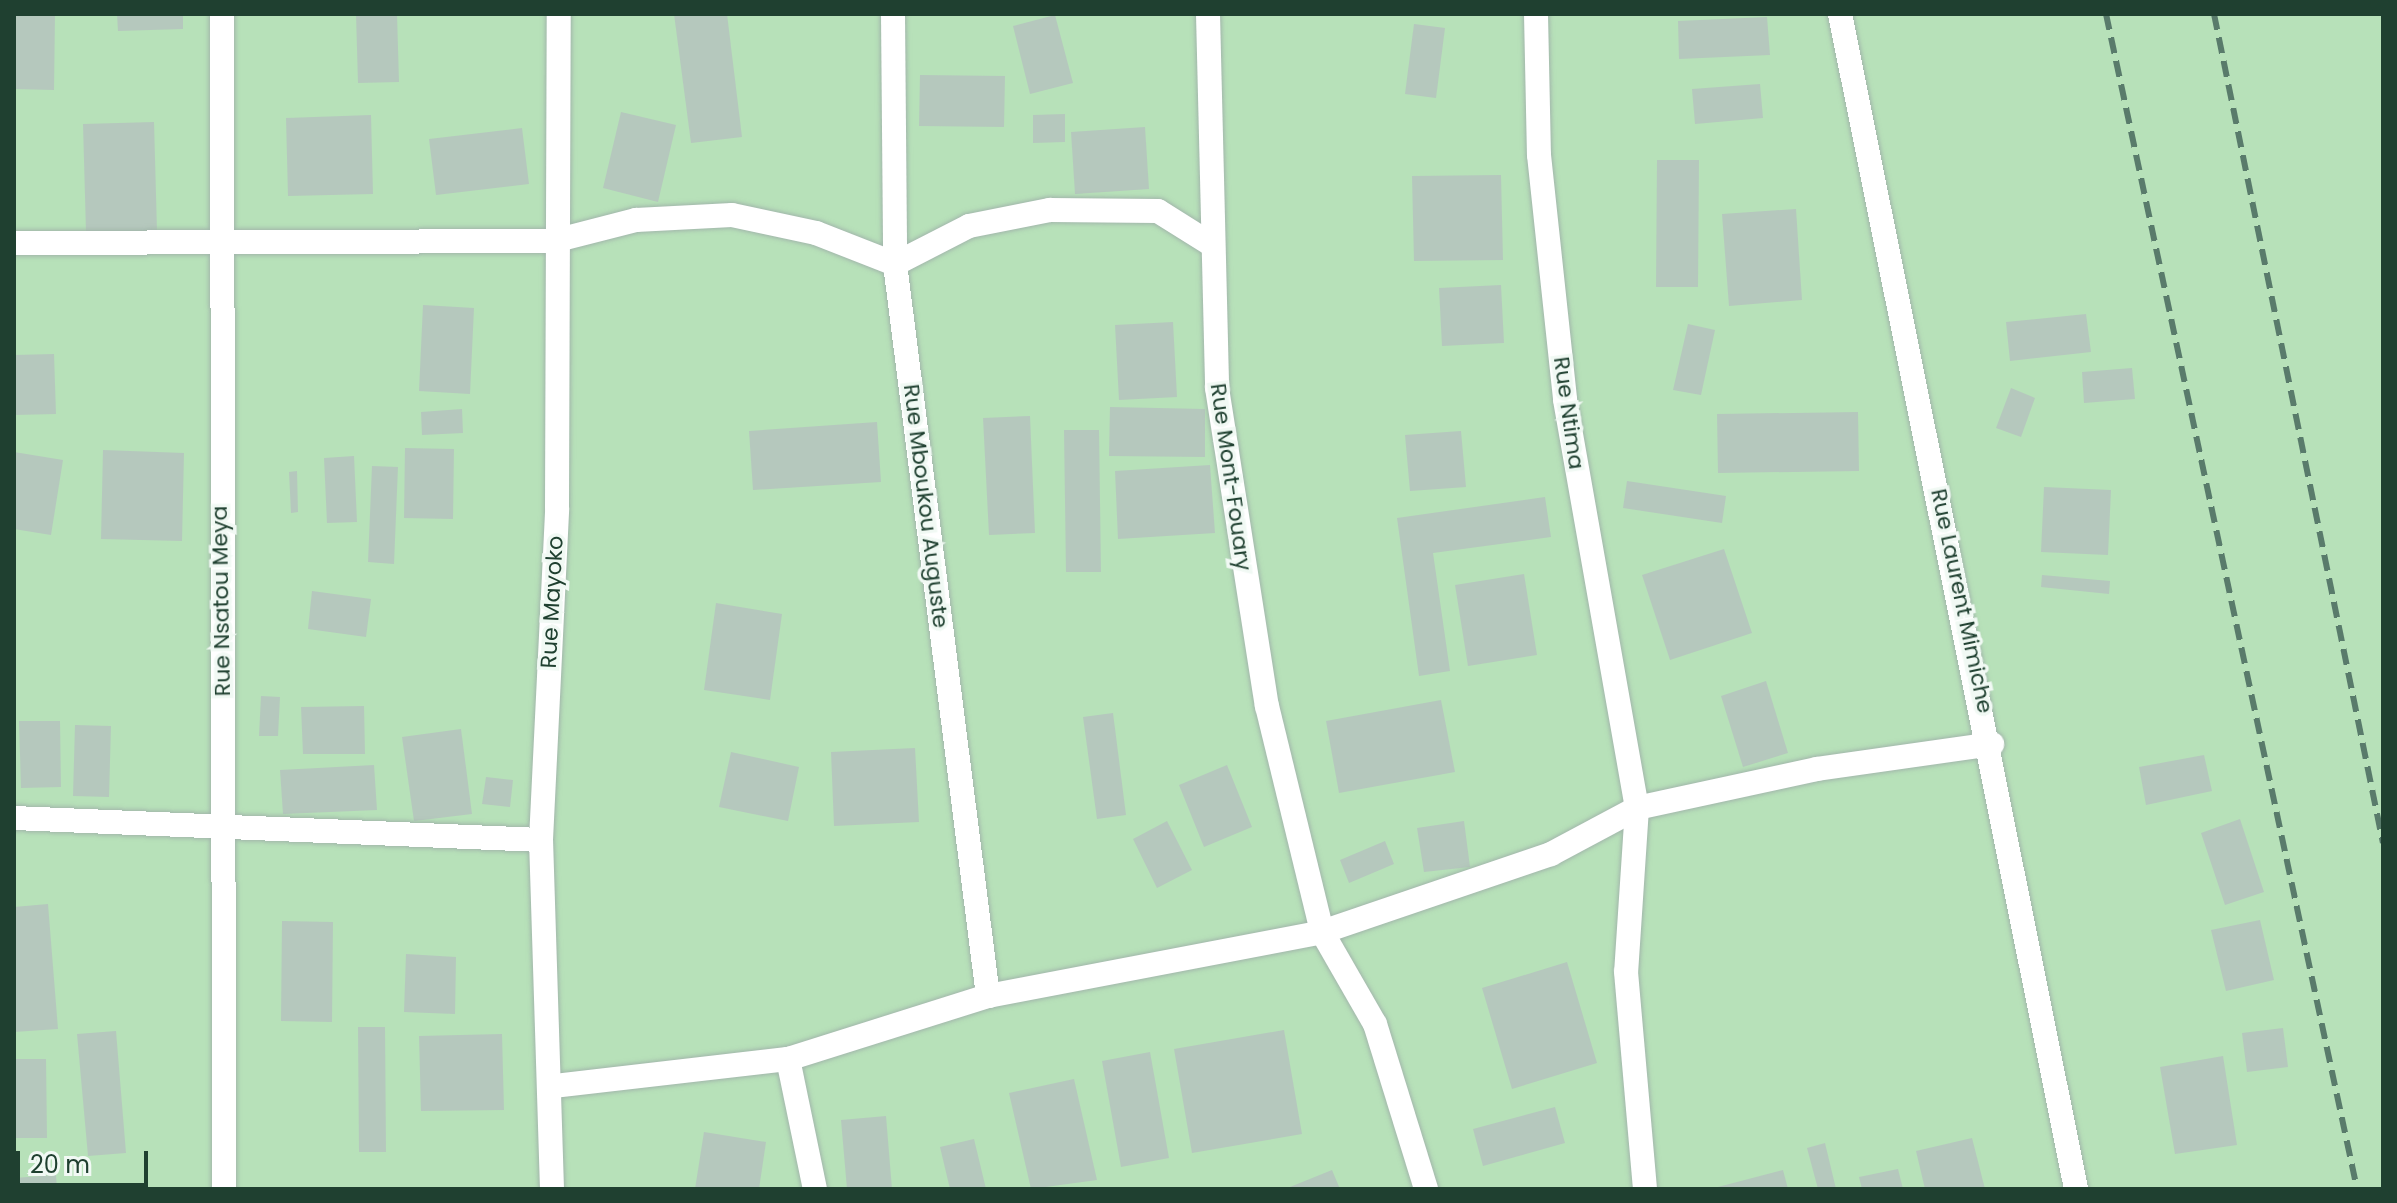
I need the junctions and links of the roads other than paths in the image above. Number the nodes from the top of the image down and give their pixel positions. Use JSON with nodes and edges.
{"nodes":[{"id":1,"x":222,"y":14,"type":"edge"},
{"id":2,"x":559,"y":14,"type":"edge"},
{"id":3,"x":893,"y":14,"type":"edge"},
{"id":4,"x":1208,"y":14,"type":"edge"},
{"id":5,"x":1536,"y":14,"type":"edge"},
{"id":6,"x":1840,"y":14,"type":"edge"},
{"id":7,"x":554,"y":241,"type":"junction"},
{"id":8,"x":218,"y":242,"type":"junction"},
{"id":9,"x":14,"y":243,"type":"edge"},
{"id":10,"x":1209,"y":243,"type":"junction"},
{"id":11,"x":895,"y":264,"type":"junction"},
{"id":12,"x":1992,"y":744,"type":"junction"},
{"id":13,"x":1637,"y":808,"type":"junction"},
{"id":14,"x":14,"y":818,"type":"edge"},
{"id":15,"x":223,"y":824,"type":"junction"},
{"id":16,"x":541,"y":840,"type":"junction"},
{"id":17,"x":1322,"y":932,"type":"junction"},
{"id":18,"x":988,"y":996,"type":"junction"},
{"id":19,"x":788,"y":1059,"type":"junction"},
{"id":20,"x":554,"y":1086,"type":"junction"},
{"id":21,"x":224,"y":1189,"type":"edge"},
{"id":22,"x":552,"y":1189,"type":"edge"},
{"id":23,"x":815,"y":1189,"type":"edge"},
{"id":24,"x":1426,"y":1189,"type":"edge"},
{"id":25,"x":1645,"y":1189,"type":"edge"},
{"id":26,"x":2076,"y":1189,"type":"edge"}],
"edges":[{"from":1,"to":8,"type":"street","name":"Rue Nsatou Meya"},
{"from":2,"to":7,"type":"street","name":"Rue Mayoko"},
{"from":3,"to":11,"type":"street","name":"Rue Mboukou Auguste"},
{"from":4,"to":10,"type":"street","name":"Rue Mont-Fouary"},
{"from":5,"to":13,"type":"street","name":"Rue Ntima"},
{"from":6,"to":12,"type":"street","name":"Rue Laurent Mimiche"},
{"from":7,"to":8,"type":"street"},
{"from":7,"to":11,"type":"street"},
{"from":7,"to":16,"type":"street","name":"Rue Mayoko"},
{"from":8,"to":9,"type":"street"},
{"from":8,"to":15,"type":"street","name":"Rue Nsatou Meya"},
{"from":10,"to":11,"type":"street"},
{"from":10,"to":17,"type":"street","name":"Rue Mont-Fouary"},
{"from":11,"to":18,"type":"street","name":"Rue Mboukou Auguste"},
{"from":12,"to":13,"type":"street"},
{"from":12,"to":26,"type":"street","name":"Rue Laurent Mimiche"},
{"from":13,"to":17,"type":"street"},
{"from":13,"to":25,"type":"street","name":"Rue Ntima"},
{"from":14,"to":15,"type":"street"},
{"from":15,"to":16,"type":"street"},
{"from":15,"to":21,"type":"street","name":"Rue Nsatou Meya"},
{"from":16,"to":20,"type":"street","name":"Rue Mayoko"},
{"from":17,"to":18,"type":"street"},
{"from":17,"to":24,"type":"street","name":"Rue Mont-Fouary"},
{"from":18,"to":19,"type":"street"},
{"from":19,"to":20,"type":"street"},
{"from":19,"to":23,"type":"street"},
{"from":20,"to":22,"type":"street","name":"Rue Mayoko"}]}
